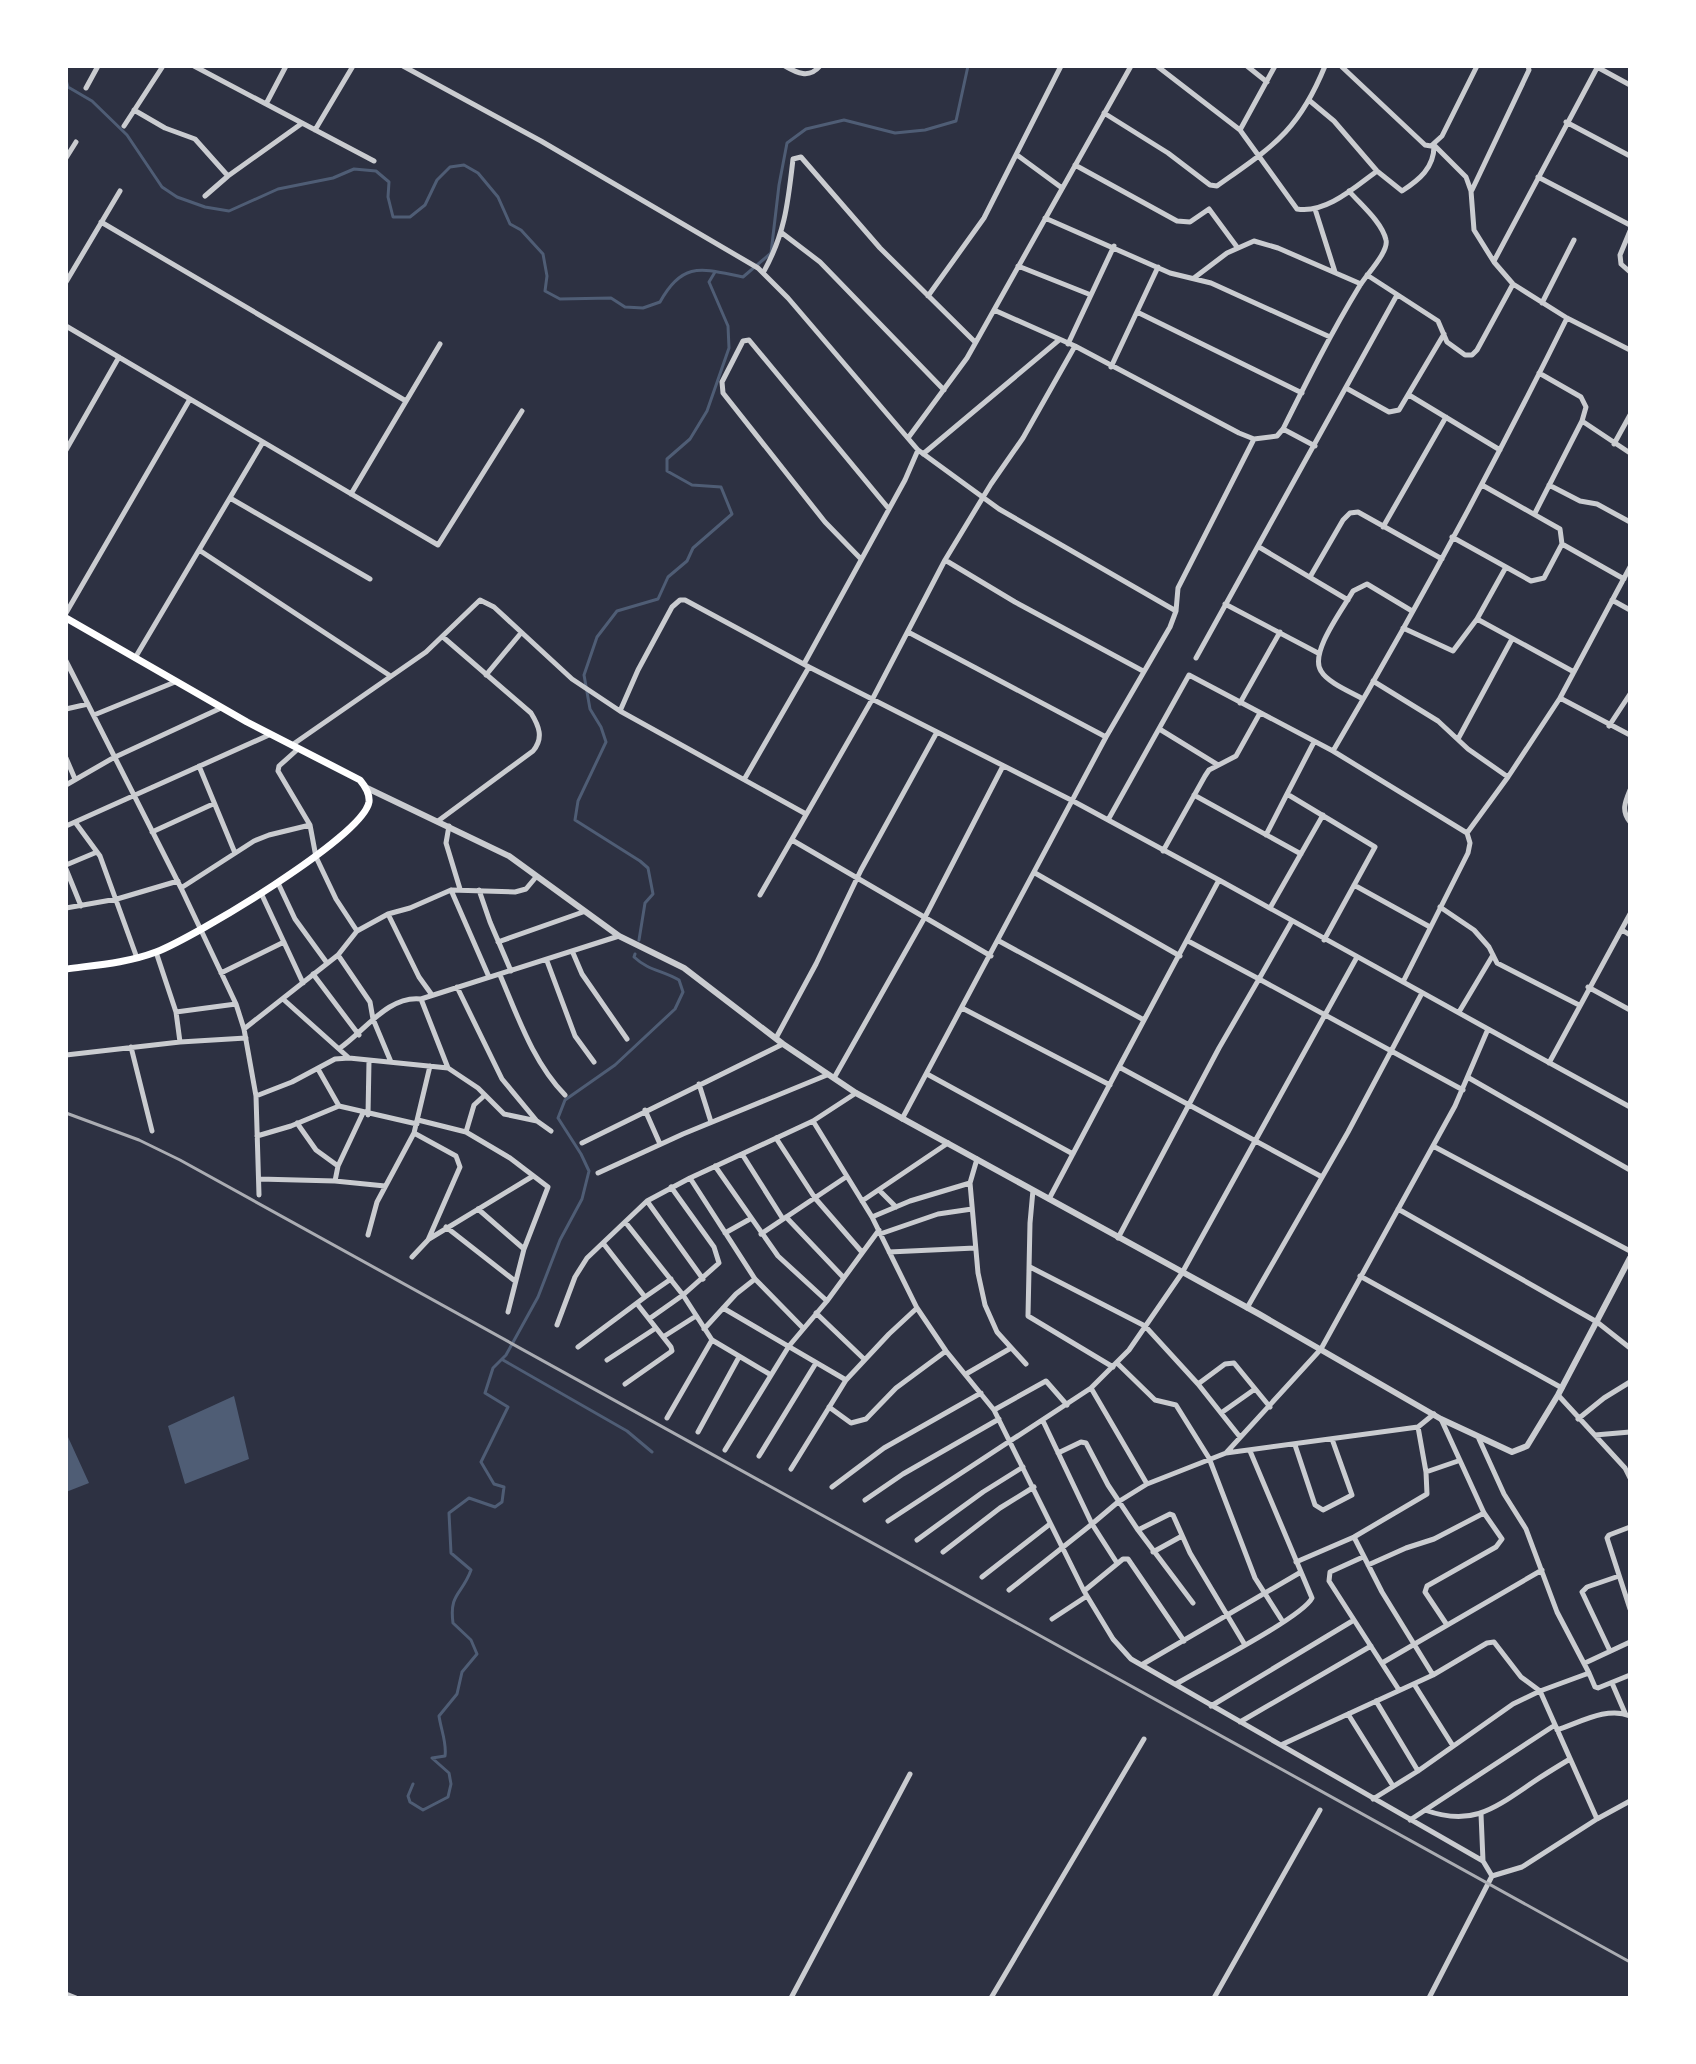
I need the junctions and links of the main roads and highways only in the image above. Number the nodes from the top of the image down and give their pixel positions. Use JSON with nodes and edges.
{"nodes":[{"id":1,"x":66,"y":616,"type":"edge"},
{"id":2,"x":66,"y":969,"type":"edge"}],
"edges":[{"from":1,"to":2,"type":"main road"}]}
